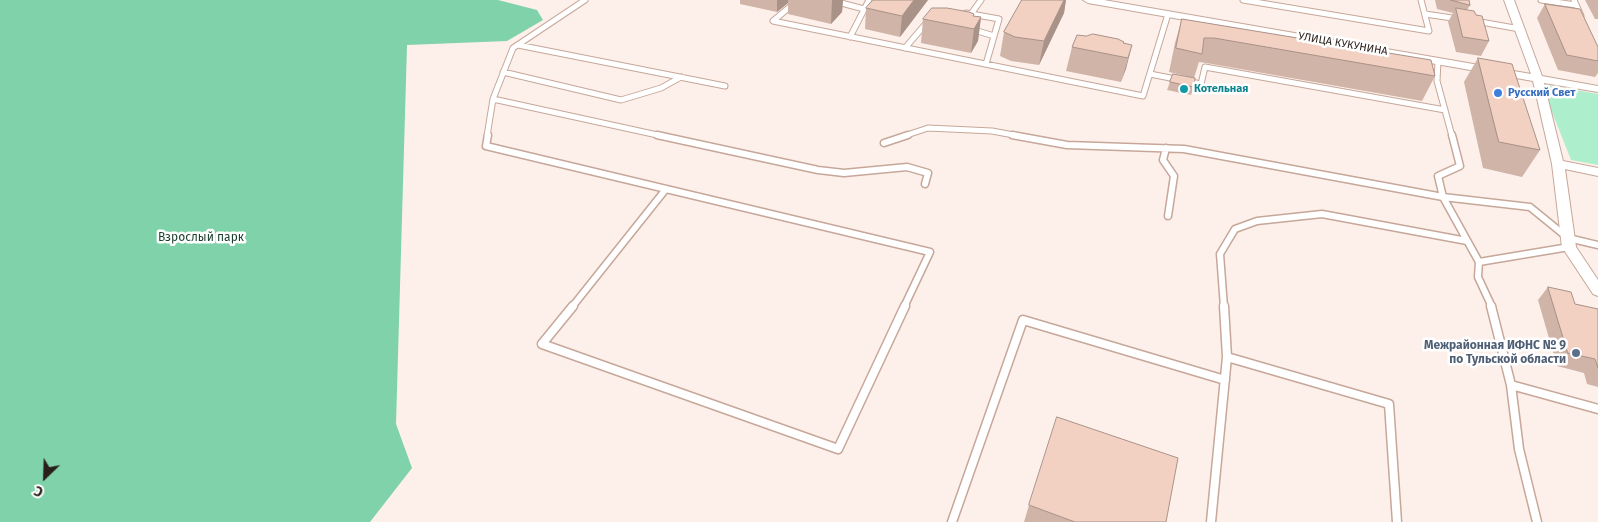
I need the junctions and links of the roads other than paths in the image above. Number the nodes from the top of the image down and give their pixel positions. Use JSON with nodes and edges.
{"nodes":[{"id":1,"x":585,"y":0,"type":"edge"},
{"id":2,"x":798,"y":0,"type":"edge"},
{"id":3,"x":830,"y":0,"type":"edge"},
{"id":4,"x":869,"y":0,"type":"edge"},
{"id":5,"x":981,"y":0,"type":"edge"},
{"id":6,"x":1092,"y":0,"type":"edge"},
{"id":7,"x":1243,"y":0,"type":"edge"},
{"id":8,"x":1421,"y":0,"type":"edge"},
{"id":9,"x":1510,"y":0,"type":"edge"},
{"id":10,"x":1541,"y":0,"type":"edge"},
{"id":11,"x":1575,"y":3,"type":"edge"},
{"id":12,"x":864,"y":9,"type":"junction"},
{"id":13,"x":956,"y":11,"type":"edge"},
{"id":14,"x":971,"y":14,"type":"junction"},
{"id":15,"x":1168,"y":14,"type":"junction"},
{"id":16,"x":1425,"y":14,"type":"junction"},
{"id":17,"x":933,"y":15,"type":"edge"},
{"id":18,"x":1463,"y":20,"type":"edge"},
{"id":19,"x":1472,"y":21,"type":"edge"},
{"id":20,"x":1583,"y":21,"type":"edge"},
{"id":21,"x":927,"y":23,"type":"junction"},
{"id":22,"x":934,"y":23,"type":"edge"},
{"id":23,"x":961,"y":27,"type":"edge"},
{"id":24,"x":1520,"y":29,"type":"junction"},
{"id":25,"x":850,"y":36,"type":"junction"},
{"id":26,"x":994,"y":36,"type":"junction"},
{"id":27,"x":518,"y":45,"type":"junction"},
{"id":28,"x":905,"y":48,"type":"junction"},
{"id":29,"x":1438,"y":61,"type":"junction"},
{"id":30,"x":986,"y":64,"type":"junction"},
{"id":31,"x":503,"y":72,"type":"junction"},
{"id":32,"x":1150,"y":74,"type":"junction"},
{"id":33,"x":681,"y":77,"type":"junction"},
{"id":34,"x":1536,"y":78,"type":"junction"},
{"id":35,"x":725,"y":86,"type":"dead end"},
{"id":36,"x":1598,"y":89,"type":"edge"},
{"id":37,"x":492,"y":99,"type":"junction"},
{"id":38,"x":1444,"y":110,"type":"junction"},
{"id":39,"x":884,"y":143,"type":"dead end"},
{"id":40,"x":1166,"y":148,"type":"junction"},
{"id":41,"x":1558,"y":164,"type":"junction"},
{"id":42,"x":1598,"y":172,"type":"edge"},
{"id":43,"x":925,"y":184,"type":"dead end"},
{"id":44,"x":666,"y":189,"type":"junction"},
{"id":45,"x":1443,"y":197,"type":"junction"},
{"id":46,"x":1168,"y":216,"type":"dead end"},
{"id":47,"x":1468,"y":241,"type":"junction"},
{"id":48,"x":1569,"y":242,"type":"junction"},
{"id":49,"x":1598,"y":245,"type":"edge"},
{"id":50,"x":1479,"y":262,"type":"junction"},
{"id":51,"x":1598,"y":291,"type":"edge"},
{"id":52,"x":1227,"y":357,"type":"junction"},
{"id":53,"x":1225,"y":380,"type":"junction"},
{"id":54,"x":1511,"y":385,"type":"junction"},
{"id":55,"x":1598,"y":409,"type":"edge"},
{"id":56,"x":952,"y":522,"type":"edge"},
{"id":57,"x":1211,"y":522,"type":"edge"},
{"id":58,"x":1397,"y":522,"type":"edge"},
{"id":59,"x":1537,"y":522,"type":"edge"}],
"edges":[{"from":1,"to":27,"type":"lane"},
{"from":2,"to":25,"type":"lane"},
{"from":3,"to":12,"type":"lane"},
{"from":4,"to":12,"type":"lane"},
{"from":5,"to":14,"type":"lane"},
{"from":6,"to":15,"type":"street","name":"УЛИЦА КУКУНИНА"},
{"from":7,"to":16,"type":"lane"},
{"from":8,"to":16,"type":"lane"},
{"from":9,"to":24,"type":"street"},
{"from":10,"to":11,"type":"lane"},
{"from":11,"to":20,"type":"lane"},
{"from":12,"to":25,"type":"lane"},
{"from":13,"to":14,"type":"lane"},
{"from":14,"to":26,"type":"lane"},
{"from":15,"to":29,"type":"street","name":"УЛИЦА КУКУНИНА"},
{"from":15,"to":32,"type":"lane"},
{"from":16,"to":18,"type":"lane"},
{"from":17,"to":21,"type":"lane"},
{"from":19,"to":24,"type":"lane"},
{"from":21,"to":22,"type":"lane"},
{"from":21,"to":28,"type":"lane"},
{"from":23,"to":26,"type":"lane"},
{"from":24,"to":34,"type":"street"},
{"from":25,"to":28,"type":"lane"},
{"from":26,"to":30,"type":"lane"},
{"from":27,"to":31,"type":"lane"},
{"from":27,"to":33,"type":"lane"},
{"from":28,"to":30,"type":"lane"},
{"from":29,"to":34,"type":"street","name":"УЛИЦА КУКУНИНА"},
{"from":29,"to":38,"type":"lane"},
{"from":30,"to":32,"type":"lane"},
{"from":31,"to":33,"type":"lane"},
{"from":31,"to":37,"type":"lane"},
{"from":32,"to":38,"type":"lane"},
{"from":33,"to":35,"type":"lane"},
{"from":34,"to":36,"type":"street","name":"УЛИЦА КУКУНИНА"},
{"from":34,"to":41,"type":"street"},
{"from":37,"to":43,"type":"lane"},
{"from":37,"to":44,"type":"lane"},
{"from":38,"to":45,"type":"lane"},
{"from":39,"to":40,"type":"lane"},
{"from":40,"to":45,"type":"lane"},
{"from":40,"to":46,"type":"lane"},
{"from":41,"to":42,"type":"street"},
{"from":41,"to":48,"type":"street"},
{"from":44,"to":44,"type":"lane"},
{"from":45,"to":47,"type":"lane"},
{"from":45,"to":48,"type":"lane"},
{"from":47,"to":50,"type":"lane"},
{"from":47,"to":52,"type":"lane"},
{"from":48,"to":49,"type":"lane"},
{"from":48,"to":50,"type":"lane"},
{"from":48,"to":51,"type":"street"},
{"from":50,"to":54,"type":"lane"},
{"from":52,"to":53,"type":"lane"},
{"from":52,"to":58,"type":"lane"},
{"from":53,"to":56,"type":"lane"},
{"from":53,"to":57,"type":"lane"},
{"from":54,"to":55,"type":"lane"},
{"from":54,"to":59,"type":"lane"}]}
